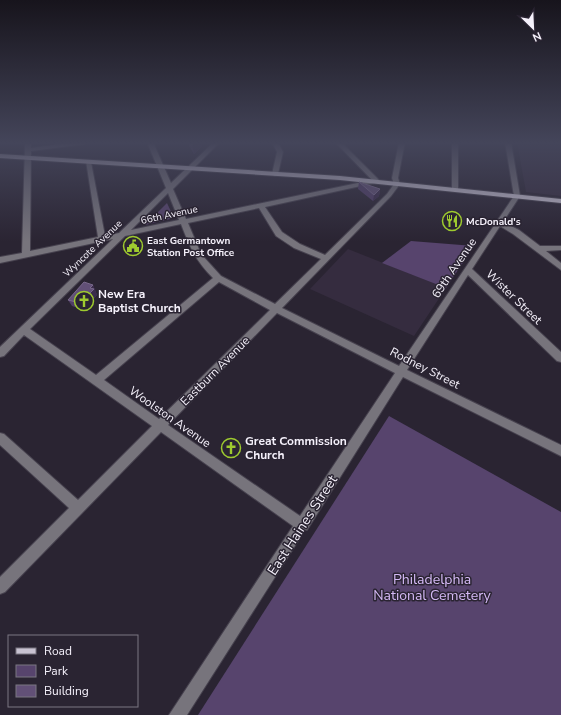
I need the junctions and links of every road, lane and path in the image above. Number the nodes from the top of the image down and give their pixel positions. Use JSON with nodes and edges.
{"nodes":[{"id":1,"x":28,"y":175,"type":"edge"},
{"id":2,"x":90,"y":175,"type":"edge"},
{"id":3,"x":164,"y":175,"type":"edge"},
{"id":4,"x":182,"y":175,"type":"edge"},
{"id":5,"x":301,"y":175,"type":"edge"},
{"id":6,"x":372,"y":175,"type":"edge"},
{"id":7,"x":396,"y":175,"type":"edge"},
{"id":8,"x":454,"y":175,"type":"edge"},
{"id":9,"x":514,"y":175,"type":"edge"},
{"id":10,"x":332,"y":177,"type":"junction"},
{"id":11,"x":377,"y":181,"type":"junction"},
{"id":12,"x":397,"y":184,"type":"junction"},
{"id":13,"x":359,"y":185,"type":"junction"},
{"id":14,"x":169,"y":188,"type":"junction"},
{"id":15,"x":342,"y":188,"type":"junction"},
{"id":16,"x":454,"y":189,"type":"junction"},
{"id":17,"x":382,"y":193,"type":"junction"},
{"id":18,"x":517,"y":196,"type":"junction"},
{"id":19,"x":561,"y":201,"type":"edge"},
{"id":20,"x":261,"y":206,"type":"junction"},
{"id":21,"x":184,"y":221,"type":"junction"},
{"id":22,"x":500,"y":223,"type":"junction"},
{"id":23,"x":122,"y":235,"type":"junction"},
{"id":24,"x":102,"y":239,"type":"junction"},
{"id":25,"x":561,"y":248,"type":"edge"},
{"id":26,"x":538,"y":249,"type":"junction"},
{"id":27,"x":26,"y":254,"type":"junction"},
{"id":28,"x":326,"y":258,"type":"junction"},
{"id":29,"x":0,"y":260,"type":"edge"},
{"id":30,"x":561,"y":267,"type":"edge"},
{"id":31,"x":467,"y":270,"type":"junction"},
{"id":32,"x":218,"y":278,"type":"junction"},
{"id":33,"x":276,"y":310,"type":"junction"},
{"id":34,"x":24,"y":330,"type":"junction"},
{"id":35,"x":425,"y":334,"type":"joint"},
{"id":36,"x":0,"y":353,"type":"edge"},
{"id":37,"x":561,"y":358,"type":"edge"},
{"id":38,"x":401,"y":371,"type":"junction"},
{"id":39,"x":96,"y":381,"type":"junction"},
{"id":40,"x":160,"y":425,"type":"junction"},
{"id":41,"x":0,"y":438,"type":"edge"},
{"id":42,"x":561,"y":451,"type":"edge"},
{"id":43,"x":78,"y":508,"type":"junction"},
{"id":44,"x":302,"y":525,"type":"junction"},
{"id":45,"x":0,"y":587,"type":"edge"},
{"id":46,"x":177,"y":715,"type":"edge"}],
"edges":[{"from":1,"to":27,"type":"street"},
{"from":2,"to":24,"type":"street"},
{"from":3,"to":14,"type":"street","name":"Rodney Street"},
{"from":4,"to":14,"type":"street","name":"Wyncote Avenue"},
{"from":5,"to":10,"type":"main road"},
{"from":6,"to":11,"type":"street"},
{"from":7,"to":12,"type":"street"},
{"from":8,"to":16,"type":"street"},
{"from":9,"to":18,"type":"street"},
{"from":10,"to":11,"type":"main road"},
{"from":10,"to":15,"type":"street"},
{"from":11,"to":12,"type":"main road"},
{"from":11,"to":13,"type":"street","name":"66th Avenue"},
{"from":12,"to":16,"type":"main road"},
{"from":12,"to":17,"type":"street","name":"Eastburn Avenue"},
{"from":13,"to":15,"type":"street","name":"66th Avenue"},
{"from":13,"to":17,"type":"street","name":"66th Avenue"},
{"from":14,"to":21,"type":"street","name":"Rodney Street"},
{"from":14,"to":23,"type":"street","name":"Wyncote Avenue"},
{"from":15,"to":20,"type":"street","name":"66th Avenue"},
{"from":16,"to":18,"type":"main road"},
{"from":17,"to":28,"type":"street","name":"Eastburn Avenue"},
{"from":18,"to":19,"type":"main road"},
{"from":18,"to":22,"type":"street","name":"69th Avenue"},
{"from":20,"to":21,"type":"street","name":"66th Avenue"},
{"from":20,"to":28,"type":"street"},
{"from":21,"to":23,"type":"street","name":"66th Avenue"},
{"from":21,"to":32,"type":"street","name":"Rodney Street"},
{"from":22,"to":26,"type":"street"},
{"from":22,"to":31,"type":"street","name":"69th Avenue"},
{"from":23,"to":24,"type":"street","name":"66th Avenue"},
{"from":23,"to":34,"type":"street","name":"Wyncote Avenue"},
{"from":24,"to":27,"type":"street","name":"66th Avenue"},
{"from":25,"to":26,"type":"street"},
{"from":26,"to":30,"type":"street"},
{"from":27,"to":29,"type":"street","name":"66th Avenue"},
{"from":28,"to":33,"type":"street","name":"Eastburn Avenue"},
{"from":31,"to":35,"type":"street","name":"69th Avenue"},
{"from":31,"to":37,"type":"street","name":"Wister Street"},
{"from":32,"to":33,"type":"street","name":"Rodney Street"},
{"from":32,"to":39,"type":"street"},
{"from":33,"to":38,"type":"street","name":"Rodney Street"},
{"from":33,"to":40,"type":"street","name":"Eastburn Avenue"},
{"from":34,"to":36,"type":"street","name":"Wyncote Avenue"},
{"from":34,"to":39,"type":"street","name":"Woolston Avenue"},
{"from":35,"to":38,"type":"street","name":"East Haines Street"},
{"from":38,"to":42,"type":"street","name":"Rodney Street"},
{"from":38,"to":44,"type":"street","name":"East Haines Street"},
{"from":39,"to":40,"type":"street","name":"Woolston Avenue"},
{"from":40,"to":43,"type":"street","name":"Eastburn Avenue"},
{"from":40,"to":44,"type":"street","name":"Woolston Avenue"},
{"from":41,"to":43,"type":"street"},
{"from":43,"to":45,"type":"street","name":"Eastburn Avenue"},
{"from":44,"to":46,"type":"street","name":"East Haines Street"}]}
